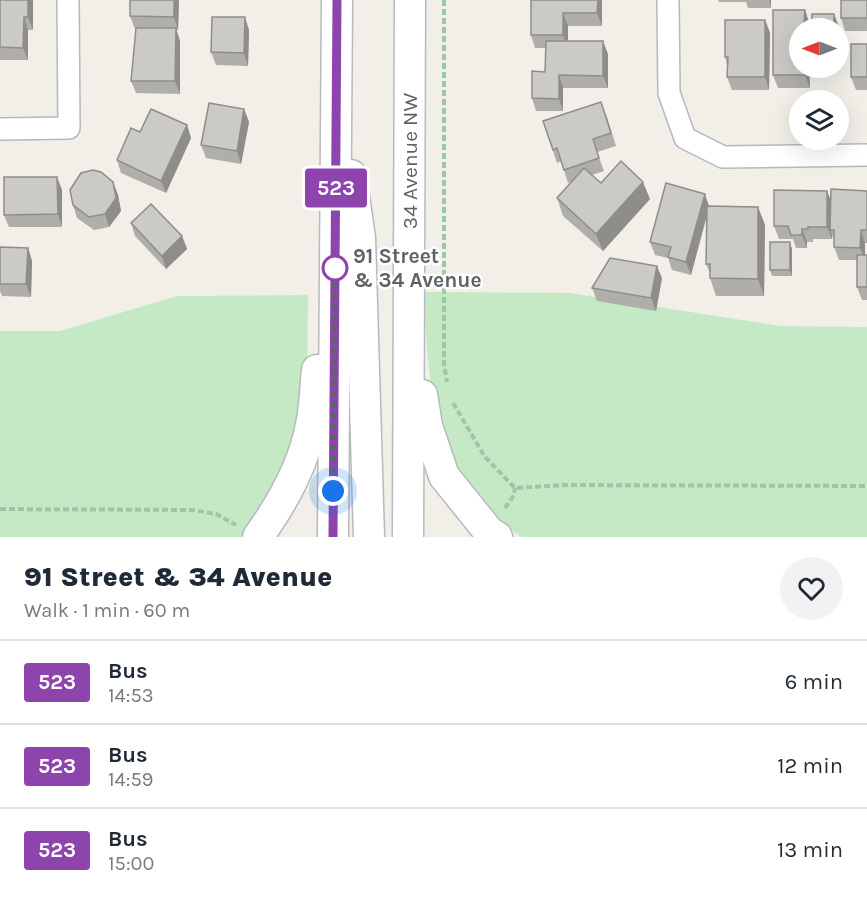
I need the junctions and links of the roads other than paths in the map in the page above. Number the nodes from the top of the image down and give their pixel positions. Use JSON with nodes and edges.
{"nodes":[{"id":1,"x":68,"y":0,"type":"edge"},
{"id":2,"x":337,"y":0,"type":"edge"},
{"id":3,"x":410,"y":0,"type":"edge"},
{"id":4,"x":668,"y":0,"type":"edge"},
{"id":5,"x":336,"y":80,"type":"junction"},
{"id":6,"x":0,"y":129,"type":"edge"},
{"id":7,"x":867,"y":155,"type":"edge"},
{"id":8,"x":409,"y":320,"type":"junction"},
{"id":9,"x":250,"y":533,"type":"edge"},
{"id":10,"x":333,"y":537,"type":"edge"},
{"id":11,"x":369,"y":537,"type":"edge"},
{"id":12,"x":408,"y":537,"type":"edge"},
{"id":13,"x":497,"y":537,"type":"edge"}],
"edges":[{"from":1,"to":6,"type":"street"},
{"from":2,"to":5,"type":"main road"},
{"from":3,"to":8,"type":"main road","name":"34 Avenue NW"},
{"from":4,"to":7,"type":"street"},
{"from":5,"to":9,"type":"main road"},
{"from":5,"to":10,"type":"main road"},
{"from":5,"to":11,"type":"main road"},
{"from":8,"to":12,"type":"main road","name":"34 Avenue NW"},
{"from":8,"to":13,"type":"main road"}]}
